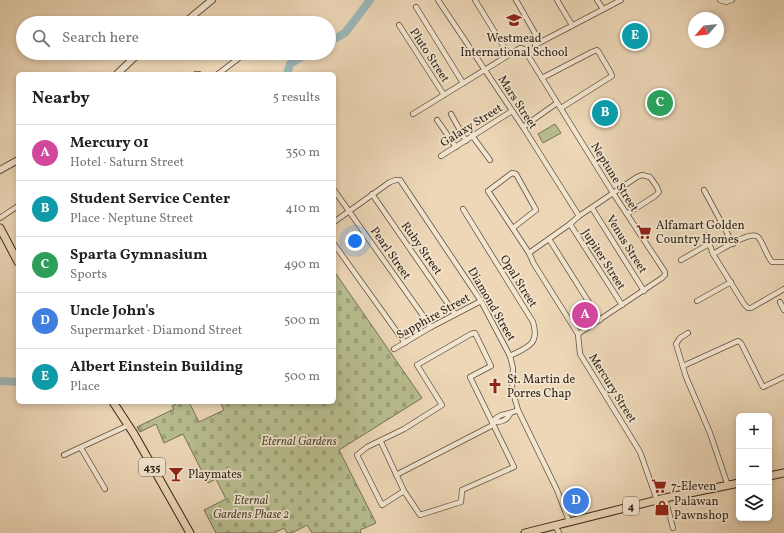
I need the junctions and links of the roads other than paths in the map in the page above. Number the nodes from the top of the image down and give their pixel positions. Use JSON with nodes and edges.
{"nodes":[{"id":1,"x":438,"y":0,"type":"edge"},
{"id":2,"x":475,"y":0,"type":"edge"},
{"id":3,"x":516,"y":0,"type":"edge"},
{"id":4,"x":557,"y":0,"type":"edge"},
{"id":5,"x":597,"y":0,"type":"edge"},
{"id":6,"x":621,"y":0,"type":"edge"},
{"id":7,"x":720,"y":0,"type":"edge"},
{"id":8,"x":732,"y":0,"type":"edge"},
{"id":9,"x":208,"y":1,"type":"edge"},
{"id":10,"x":416,"y":8,"type":"dead end"},
{"id":11,"x":603,"y":10,"type":"junction"},
{"id":12,"x":192,"y":16,"type":"edge"},
{"id":13,"x":399,"y":25,"type":"dead end"},
{"id":14,"x":572,"y":25,"type":"junction"},
{"id":15,"x":540,"y":42,"type":"junction"},
{"id":16,"x":535,"y":45,"type":"dead end"},
{"id":17,"x":509,"y":55,"type":"junction"},
{"id":18,"x":132,"y":60,"type":"edge"},
{"id":19,"x":236,"y":60,"type":"edge"},
{"id":20,"x":485,"y":70,"type":"junction"},
{"id":21,"x":119,"y":72,"type":"edge"},
{"id":22,"x":221,"y":72,"type":"edge"},
{"id":23,"x":542,"y":78,"type":"junction"},
{"id":24,"x":463,"y":83,"type":"junction"},
{"id":25,"x":444,"y":96,"type":"junction"},
{"id":26,"x":557,"y":103,"type":"junction"},
{"id":27,"x":561,"y":108,"type":"junction"},
{"id":28,"x":512,"y":111,"type":"junction"},
{"id":29,"x":413,"y":114,"type":"dead end"},
{"id":30,"x":451,"y":114,"type":"dead end"},
{"id":31,"x":437,"y":120,"type":"dead end"},
{"id":32,"x":523,"y":127,"type":"junction"},
{"id":33,"x":473,"y":136,"type":"junction"},
{"id":34,"x":466,"y":141,"type":"junction"},
{"id":35,"x":456,"y":147,"type":"junction"},
{"id":36,"x":441,"y":156,"type":"dead end"},
{"id":37,"x":490,"y":160,"type":"dead end"},
{"id":38,"x":16,"y":161,"type":"edge"},
{"id":39,"x":0,"y":170,"type":"edge"},
{"id":40,"x":704,"y":190,"type":"dead end"},
{"id":41,"x":336,"y":193,"type":"edge"},
{"id":42,"x":613,"y":193,"type":"junction"},
{"id":43,"x":372,"y":194,"type":"junction"},
{"id":44,"x":16,"y":207,"type":"edge"},
{"id":45,"x":592,"y":208,"type":"junction"},
{"id":46,"x":463,"y":209,"type":"dead end"},
{"id":47,"x":349,"y":211,"type":"junction"},
{"id":48,"x":627,"y":214,"type":"junction"},
{"id":49,"x":579,"y":216,"type":"junction"},
{"id":50,"x":0,"y":218,"type":"edge"},
{"id":51,"x":336,"y":221,"type":"edge"},
{"id":52,"x":570,"y":224,"type":"junction"},
{"id":53,"x":0,"y":228,"type":"edge"},
{"id":54,"x":513,"y":228,"type":"junction"},
{"id":55,"x":706,"y":235,"type":"dead end"},
{"id":56,"x":549,"y":239,"type":"junction"},
{"id":57,"x":709,"y":244,"type":"junction"},
{"id":58,"x":732,"y":244,"type":"junction"},
{"id":59,"x":336,"y":247,"type":"edge"},
{"id":60,"x":529,"y":253,"type":"junction"},
{"id":61,"x":713,"y":254,"type":"junction"},
{"id":62,"x":16,"y":258,"type":"edge"},
{"id":63,"x":681,"y":260,"type":"dead end"},
{"id":64,"x":784,"y":262,"type":"edge"},
{"id":65,"x":731,"y":282,"type":"junction"},
{"id":66,"x":784,"y":289,"type":"edge"},
{"id":67,"x":644,"y":290,"type":"junction"},
{"id":68,"x":481,"y":301,"type":"junction"},
{"id":69,"x":697,"y":301,"type":"dead end"},
{"id":70,"x":780,"y":302,"type":"dead end"},
{"id":71,"x":622,"y":305,"type":"junction"},
{"id":72,"x":784,"y":310,"type":"edge"},
{"id":73,"x":456,"y":314,"type":"junction"},
{"id":74,"x":600,"y":320,"type":"junction"},
{"id":75,"x":431,"y":327,"type":"junction"},
{"id":76,"x":688,"y":332,"type":"dead end"},
{"id":77,"x":578,"y":334,"type":"junction"},
{"id":78,"x":404,"y":343,"type":"junction"},
{"id":79,"x":394,"y":349,"type":"dead end"},
{"id":80,"x":510,"y":356,"type":"junction"},
{"id":81,"x":683,"y":366,"type":"junction"},
{"id":82,"x":784,"y":377,"type":"edge"},
{"id":83,"x":114,"y":404,"type":"edge"},
{"id":84,"x":518,"y":410,"type":"junction"},
{"id":85,"x":493,"y":423,"type":"junction"},
{"id":86,"x":129,"y":425,"type":"junction"},
{"id":87,"x":381,"y":442,"type":"junction"},
{"id":88,"x":81,"y":448,"type":"junction"},
{"id":89,"x":64,"y":455,"type":"dead end"},
{"id":90,"x":784,"y":473,"type":"edge"},
{"id":91,"x":396,"y":475,"type":"junction"},
{"id":92,"x":772,"y":475,"type":"edge"},
{"id":93,"x":736,"y":484,"type":"edge"},
{"id":94,"x":728,"y":486,"type":"junction"},
{"id":95,"x":106,"y":489,"type":"dead end"},
{"id":96,"x":404,"y":491,"type":"junction"},
{"id":97,"x":665,"y":498,"type":"junction"},
{"id":98,"x":657,"y":500,"type":"junction"},
{"id":99,"x":569,"y":522,"type":"junction"},
{"id":100,"x":556,"y":525,"type":"junction"},
{"id":101,"x":673,"y":528,"type":"dead end"},
{"id":102,"x":190,"y":533,"type":"edge"},
{"id":103,"x":525,"y":533,"type":"edge"},
{"id":104,"x":559,"y":533,"type":"edge"}],
"edges":[{"from":1,"to":20,"type":"street","name":"Mars Street"},
{"from":2,"to":17,"type":"street"},
{"from":3,"to":15,"type":"street"},
{"from":4,"to":14,"type":"street"},
{"from":5,"to":11,"type":"street"},
{"from":6,"to":11,"type":"street"},
{"from":7,"to":8,"type":"street"},
{"from":9,"to":12,"type":"street"},
{"from":10,"to":24,"type":"street"},
{"from":11,"to":14,"type":"street"},
{"from":13,"to":25,"type":"street","name":"Pluto Street"},
{"from":14,"to":15,"type":"street"},
{"from":15,"to":16,"type":"street"},
{"from":17,"to":20,"type":"street","name":"Neptune Street"},
{"from":17,"to":23,"type":"street","name":"Neptune Street"},
{"from":18,"to":21,"type":"street"},
{"from":19,"to":22,"type":"street"},
{"from":20,"to":24,"type":"street","name":"Neptune Street"},
{"from":20,"to":28,"type":"street","name":"Mars Street"},
{"from":23,"to":26,"type":"street","name":"Neptune Street"},
{"from":23,"to":27,"type":"street"},
{"from":24,"to":25,"type":"street","name":"Neptune Street"},
{"from":25,"to":29,"type":"street","name":"Neptune Street"},
{"from":26,"to":27,"type":"street","name":"Neptune Street"},
{"from":26,"to":32,"type":"street"},
{"from":27,"to":42,"type":"street","name":"Neptune Street"},
{"from":28,"to":32,"type":"street","name":"Mars Street"},
{"from":28,"to":33,"type":"street","name":"Galaxy Street"},
{"from":30,"to":34,"type":"street"},
{"from":31,"to":35,"type":"street"},
{"from":32,"to":49,"type":"street","name":"Mars Street"},
{"from":33,"to":34,"type":"street","name":"Galaxy Street"},
{"from":33,"to":37,"type":"street"},
{"from":34,"to":35,"type":"street","name":"Galaxy Street"},
{"from":35,"to":36,"type":"street","name":"Galaxy Street"},
{"from":38,"to":39,"type":"street"},
{"from":40,"to":58,"type":"street"},
{"from":41,"to":47,"type":"street","name":"Pearl Street"},
{"from":42,"to":45,"type":"street"},
{"from":42,"to":48,"type":"street","name":"Neptune Street"},
{"from":42,"to":48,"type":"street"},
{"from":43,"to":47,"type":"street","name":"Diamond Street"},
{"from":43,"to":68,"type":"street","name":"Diamond Street"},
{"from":43,"to":73,"type":"street","name":"Ruby Street"},
{"from":44,"to":50,"type":"street"},
{"from":45,"to":49,"type":"street"},
{"from":45,"to":67,"type":"street","name":"Venus Street"},
{"from":46,"to":80,"type":"street","name":"Opal Street"},
{"from":47,"to":51,"type":"street","name":"Diamond Street"},
{"from":47,"to":75,"type":"street","name":"Pearl Street"},
{"from":48,"to":67,"type":"street","name":"Neptune Street"},
{"from":49,"to":52,"type":"street"},
{"from":52,"to":56,"type":"street"},
{"from":52,"to":71,"type":"street","name":"Jupiter Street"},
{"from":53,"to":62,"type":"main road"},
{"from":54,"to":54,"type":"street","name":"Mercury Street"},
{"from":54,"to":60,"type":"street","name":"Mercury Street"},
{"from":55,"to":57,"type":"street"},
{"from":56,"to":60,"type":"street"},
{"from":56,"to":74,"type":"street"},
{"from":57,"to":61,"type":"street"},
{"from":57,"to":63,"type":"street"},
{"from":58,"to":61,"type":"street"},
{"from":58,"to":64,"type":"street"},
{"from":59,"to":78,"type":"street"},
{"from":60,"to":77,"type":"street","name":"Mercury Street"},
{"from":61,"to":65,"type":"street"},
{"from":65,"to":66,"type":"street"},
{"from":65,"to":69,"type":"street"},
{"from":67,"to":71,"type":"street","name":"Neptune Street"},
{"from":68,"to":73,"type":"street","name":"Sapphire Street"},
{"from":68,"to":80,"type":"street","name":"Diamond Street"},
{"from":70,"to":72,"type":"street"},
{"from":71,"to":74,"type":"street","name":"Neptune Street"},
{"from":73,"to":75,"type":"street","name":"Sapphire Street"},
{"from":74,"to":77,"type":"street","name":"Neptune Street"},
{"from":75,"to":78,"type":"street","name":"Sapphire Street"},
{"from":76,"to":81,"type":"street"},
{"from":77,"to":98,"type":"street","name":"Mercury Street"},
{"from":78,"to":79,"type":"street","name":"Sapphire Street"},
{"from":80,"to":84,"type":"street","name":"Diamond Street"},
{"from":81,"to":82,"type":"street"},
{"from":81,"to":94,"type":"street"},
{"from":83,"to":86,"type":"main road","number":"435"},
{"from":84,"to":85,"type":"street"},
{"from":84,"to":99,"type":"street","name":"Diamond Street"},
{"from":85,"to":87,"type":"street"},
{"from":85,"to":91,"type":"street"},
{"from":85,"to":96,"type":"street"},
{"from":86,"to":88,"type":"street"},
{"from":86,"to":102,"type":"main road","number":"435"},
{"from":87,"to":91,"type":"street"},
{"from":87,"to":96,"type":"street"},
{"from":88,"to":89,"type":"street"},
{"from":88,"to":95,"type":"street"},
{"from":90,"to":92,"type":"main road"},
{"from":91,"to":96,"type":"street"},
{"from":93,"to":94,"type":"main road","number":"4"},
{"from":94,"to":97,"type":"main road","number":"4"},
{"from":97,"to":98,"type":"main road","number":"4"},
{"from":97,"to":101,"type":"street"},
{"from":98,"to":99,"type":"main road","number":"4"},
{"from":99,"to":100,"type":"main road","number":"4"},
{"from":100,"to":103,"type":"main road","number":"4"},
{"from":100,"to":104,"type":"street"}]}
